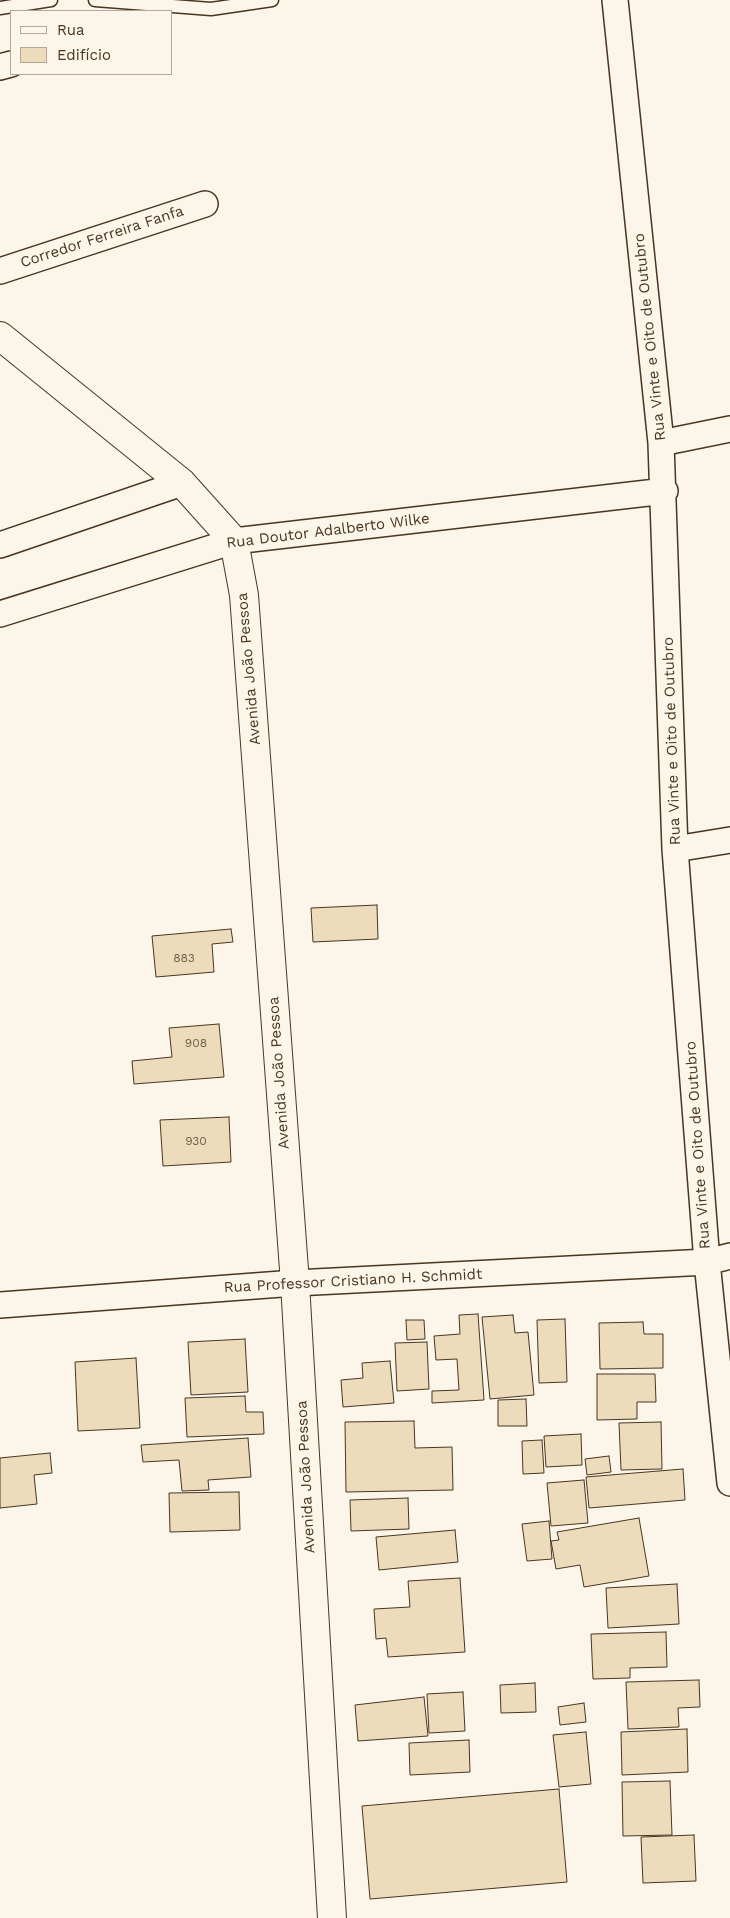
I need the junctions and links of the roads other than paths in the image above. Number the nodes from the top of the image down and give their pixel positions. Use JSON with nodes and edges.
{"nodes":[{"id":1,"x":51,"y":0,"type":"edge"},
{"id":2,"x":95,"y":0,"type":"edge"},
{"id":3,"x":272,"y":0,"type":"edge"},
{"id":4,"x":615,"y":0,"type":"edge"},
{"id":5,"x":147,"y":2,"type":"edge"},
{"id":6,"x":0,"y":8,"type":"edge"},
{"id":7,"x":205,"y":204,"type":"dead end"},
{"id":8,"x":0,"y":271,"type":"edge"},
{"id":9,"x":0,"y":336,"type":"edge"},
{"id":10,"x":730,"y":430,"type":"edge"},
{"id":11,"x":661,"y":443,"type":"junction"},
{"id":12,"x":182,"y":483,"type":"junction"},
{"id":13,"x":665,"y":491,"type":"junction"},
{"id":14,"x":234,"y":540,"type":"junction"},
{"id":15,"x":0,"y":544,"type":"edge"},
{"id":16,"x":0,"y":614,"type":"edge"},
{"id":17,"x":730,"y":840,"type":"edge"},
{"id":18,"x":676,"y":849,"type":"junction"},
{"id":19,"x":719,"y":1259,"type":"edge"},
{"id":20,"x":295,"y":1283,"type":"junction"},
{"id":21,"x":0,"y":1305,"type":"edge"},
{"id":22,"x":729,"y":1450,"type":"edge"},
{"id":23,"x":730,"y":1483,"type":"edge"},
{"id":24,"x":332,"y":1918,"type":"edge"}],
"edges":[{"from":1,"to":6,"type":"lane"},
{"from":2,"to":5,"type":"lane"},
{"from":3,"to":5,"type":"lane"},
{"from":4,"to":11,"type":"street","name":"Rua Vinte e Oito de Outubro"},
{"from":7,"to":8,"type":"street","name":"Corredor Ferreira Fanfa"},
{"from":9,"to":12,"type":"street"},
{"from":10,"to":11,"type":"street"},
{"from":11,"to":13,"type":"street","name":"Rua Vinte e Oito de Outubro"},
{"from":12,"to":14,"type":"street"},
{"from":12,"to":15,"type":"street"},
{"from":13,"to":14,"type":"street","name":"Rua Doutor Adalberto Wilke"},
{"from":13,"to":18,"type":"street","name":"Rua Vinte e Oito de Outubro"},
{"from":14,"to":16,"type":"street","name":"Rua Doutor Adalberto Wilke"},
{"from":14,"to":20,"type":"street","name":"Avenida João Pessoa"},
{"from":17,"to":18,"type":"street"},
{"from":18,"to":19,"type":"street","name":"Rua Vinte e Oito de Outubro"},
{"from":19,"to":20,"type":"street","name":"Rua Professor Cristiano H. Schmidt"},
{"from":19,"to":22,"type":"street","name":"Rua Vinte e Oito de Outubro"},
{"from":20,"to":21,"type":"street","name":"Rua Professor Cristiano H. Schmidt"},
{"from":20,"to":24,"type":"street","name":"Avenida João Pessoa"},
{"from":22,"to":23,"type":"street","name":"Rua Vinte e Oito de Outubro"}]}
